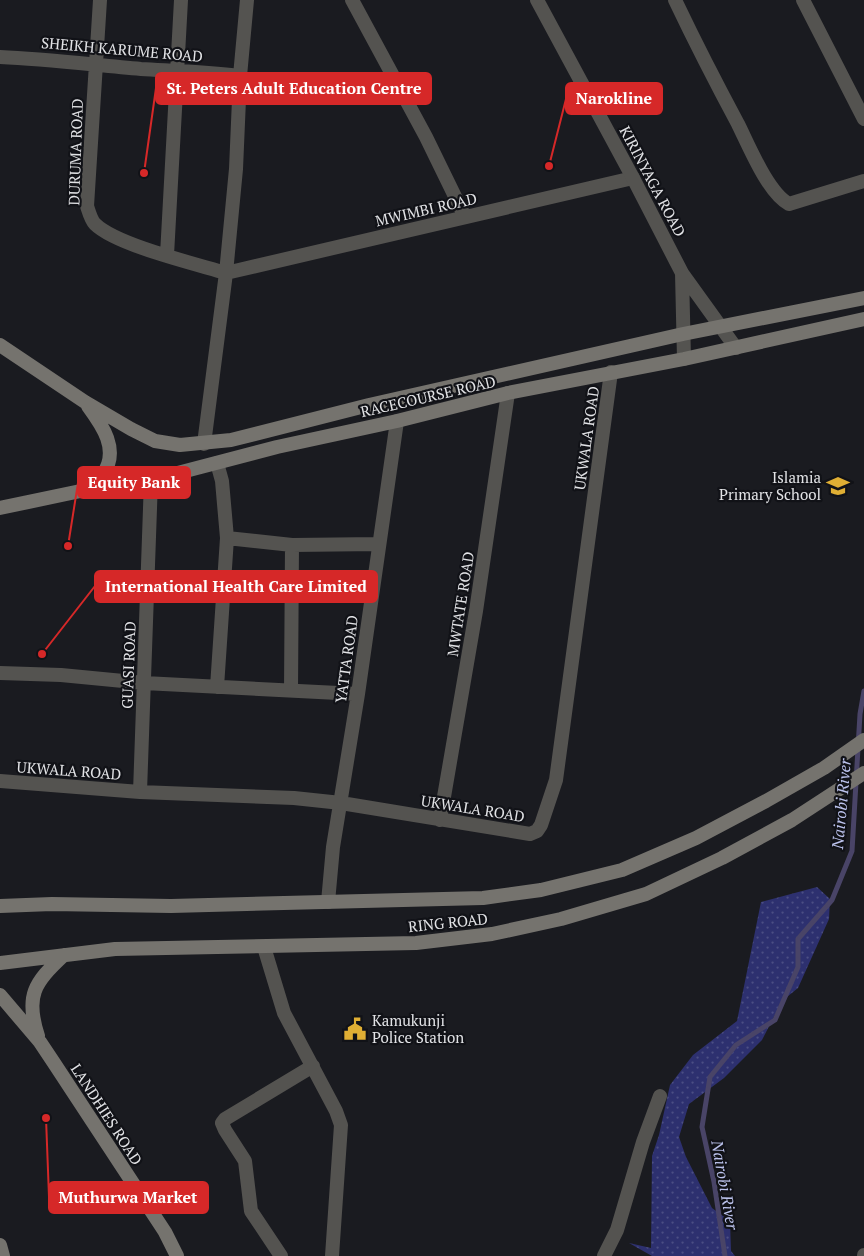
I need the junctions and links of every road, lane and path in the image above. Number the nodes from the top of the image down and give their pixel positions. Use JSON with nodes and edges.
{"nodes":[{"id":1,"x":100,"y":0,"type":"edge"},
{"id":2,"x":181,"y":0,"type":"edge"},
{"id":3,"x":247,"y":0,"type":"edge"},
{"id":4,"x":352,"y":0,"type":"edge"},
{"id":5,"x":536,"y":0,"type":"edge"},
{"id":6,"x":675,"y":0,"type":"edge"},
{"id":7,"x":803,"y":0,"type":"edge"},
{"id":8,"x":0,"y":57,"type":"edge"},
{"id":9,"x":96,"y":64,"type":"junction"},
{"id":10,"x":176,"y":69,"type":"junction"},
{"id":11,"x":240,"y":76,"type":"junction"},
{"id":12,"x":864,"y":119,"type":"edge"},
{"id":13,"x":633,"y":178,"type":"junction"},
{"id":14,"x":864,"y":181,"type":"edge"},
{"id":15,"x":465,"y":217,"type":"junction"},
{"id":16,"x":167,"y":255,"type":"junction"},
{"id":17,"x":226,"y":273,"type":"junction"},
{"id":18,"x":682,"y":273,"type":"junction"},
{"id":19,"x":864,"y":298,"type":"edge"},
{"id":20,"x":864,"y":319,"type":"edge"},
{"id":21,"x":720,"y":326,"type":"junction"},
{"id":22,"x":683,"y":334,"type":"junction"},
{"id":23,"x":0,"y":345,"type":"edge"},
{"id":24,"x":736,"y":348,"type":"junction"},
{"id":25,"x":684,"y":359,"type":"junction"},
{"id":26,"x":611,"y":372,"type":"junction"},
{"id":27,"x":508,"y":393,"type":"junction"},
{"id":28,"x":84,"y":402,"type":"junction"},
{"id":29,"x":397,"y":421,"type":"junction"},
{"id":30,"x":204,"y":444,"type":"junction"},
{"id":31,"x":217,"y":463,"type":"junction"},
{"id":32,"x":151,"y":480,"type":"junction"},
{"id":33,"x":90,"y":489,"type":"junction"},
{"id":34,"x":0,"y":508,"type":"edge"},
{"id":35,"x":227,"y":538,"type":"junction"},
{"id":36,"x":379,"y":544,"type":"junction"},
{"id":37,"x":292,"y":545,"type":"junction"},
{"id":38,"x":0,"y":673,"type":"edge"},
{"id":39,"x":144,"y":683,"type":"junction"},
{"id":40,"x":217,"y":686,"type":"junction"},
{"id":41,"x":290,"y":690,"type":"junction"},
{"id":42,"x":358,"y":694,"type":"junction"},
{"id":43,"x":864,"y":740,"type":"edge"},
{"id":44,"x":864,"y":773,"type":"edge"},
{"id":45,"x":0,"y":781,"type":"edge"},
{"id":46,"x":140,"y":792,"type":"junction"},
{"id":47,"x":341,"y":803,"type":"junction"},
{"id":48,"x":440,"y":820,"type":"junction"},
{"id":49,"x":328,"y":902,"type":"junction"},
{"id":50,"x":0,"y":906,"type":"edge"},
{"id":51,"x":264,"y":947,"type":"junction"},
{"id":52,"x":64,"y":955,"type":"junction"},
{"id":53,"x":0,"y":963,"type":"edge"},
{"id":54,"x":0,"y":995,"type":"edge"},
{"id":55,"x":40,"y":1042,"type":"junction"},
{"id":56,"x":313,"y":1066,"type":"junction"},
{"id":57,"x":660,"y":1096,"type":"dead end"},
{"id":58,"x":0,"y":1245,"type":"edge"},
{"id":59,"x":177,"y":1254,"type":"edge"},
{"id":60,"x":4,"y":1256,"type":"edge"},
{"id":61,"x":281,"y":1256,"type":"edge"},
{"id":62,"x":332,"y":1256,"type":"edge"},
{"id":63,"x":604,"y":1256,"type":"edge"}],
"edges":[{"from":1,"to":9,"type":"street","name":"DURUMA ROAD"},
{"from":2,"to":10,"type":"street"},
{"from":3,"to":11,"type":"street"},
{"from":4,"to":15,"type":"street"},
{"from":5,"to":13,"type":"street","name":"KIRINYAGA ROAD"},
{"from":6,"to":14,"type":"street"},
{"from":7,"to":12,"type":"street"},
{"from":8,"to":9,"type":"street","name":"SHEIKH KARUME ROAD"},
{"from":9,"to":10,"type":"street","name":"SHEIKH KARUME ROAD"},
{"from":9,"to":16,"type":"street","name":"DURUMA ROAD"},
{"from":10,"to":11,"type":"street","name":"SHEIKH KARUME ROAD"},
{"from":10,"to":16,"type":"street"},
{"from":11,"to":17,"type":"street"},
{"from":13,"to":15,"type":"street","name":"MWIMBI ROAD"},
{"from":13,"to":18,"type":"street","name":"KIRINYAGA ROAD"},
{"from":15,"to":17,"type":"street","name":"MWIMBI ROAD"},
{"from":16,"to":17,"type":"street","name":"DURUMA ROAD"},
{"from":17,"to":30,"type":"street"},
{"from":18,"to":21,"type":"street","name":"KIRINYAGA ROAD"},
{"from":18,"to":22,"type":"street"},
{"from":19,"to":21,"type":"main road","name":"RACECOURSE ROAD"},
{"from":20,"to":24,"type":"main road","name":"RACECOURSE ROAD"},
{"from":21,"to":22,"type":"main road","name":"RACECOURSE ROAD"},
{"from":21,"to":24,"type":"street","name":"KIRINYAGA ROAD"},
{"from":22,"to":25,"type":"street"},
{"from":22,"to":30,"type":"main road","name":"RACECOURSE ROAD"},
{"from":23,"to":28,"type":"main road"},
{"from":24,"to":25,"type":"main road","name":"RACECOURSE ROAD"},
{"from":25,"to":26,"type":"main road","name":"RACECOURSE ROAD"},
{"from":26,"to":27,"type":"main road","name":"RACECOURSE ROAD"},
{"from":26,"to":48,"type":"street","name":"UKWALA ROAD"},
{"from":27,"to":29,"type":"main road","name":"RACECOURSE ROAD"},
{"from":27,"to":48,"type":"street","name":"MWTATE ROAD"},
{"from":28,"to":30,"type":"main road","name":"RACECOURSE ROAD"},
{"from":28,"to":33,"type":"main road"},
{"from":29,"to":31,"type":"main road","name":"RACECOURSE ROAD"},
{"from":29,"to":36,"type":"street","name":"YATTA ROAD"},
{"from":31,"to":32,"type":"main road","name":"RACECOURSE ROAD"},
{"from":31,"to":35,"type":"street"},
{"from":32,"to":33,"type":"main road","name":"RACECOURSE ROAD"},
{"from":32,"to":39,"type":"street","name":"GUASI ROAD"},
{"from":33,"to":34,"type":"main road","name":"RACECOURSE ROAD"},
{"from":35,"to":37,"type":"street"},
{"from":35,"to":40,"type":"street"},
{"from":36,"to":37,"type":"street"},
{"from":36,"to":42,"type":"street","name":"YATTA ROAD"},
{"from":37,"to":41,"type":"street"},
{"from":38,"to":39,"type":"street"},
{"from":39,"to":40,"type":"street"},
{"from":39,"to":46,"type":"street","name":"GUASI ROAD"},
{"from":40,"to":41,"type":"street"},
{"from":41,"to":42,"type":"street"},
{"from":42,"to":47,"type":"street","name":"YATTA ROAD"},
{"from":43,"to":49,"type":"main road","name":"RING ROAD"},
{"from":44,"to":51,"type":"main road","name":"RING ROAD"},
{"from":45,"to":46,"type":"street","name":"UKWALA ROAD"},
{"from":46,"to":47,"type":"street","name":"UKWALA ROAD"},
{"from":47,"to":48,"type":"street","name":"UKWALA ROAD"},
{"from":47,"to":49,"type":"street","name":"YATTA ROAD"},
{"from":49,"to":50,"type":"main road","name":"RING ROAD"},
{"from":51,"to":52,"type":"main road","name":"RING ROAD"},
{"from":51,"to":56,"type":"street"},
{"from":52,"to":53,"type":"main road","name":"RING ROAD"},
{"from":52,"to":55,"type":"main road"},
{"from":54,"to":55,"type":"main road","name":"LANDHIES ROAD"},
{"from":55,"to":59,"type":"main road","name":"LANDHIES ROAD"},
{"from":56,"to":61,"type":"street"},
{"from":56,"to":62,"type":"street"},
{"from":57,"to":63,"type":"street"},
{"from":58,"to":60,"type":"main road"}]}
